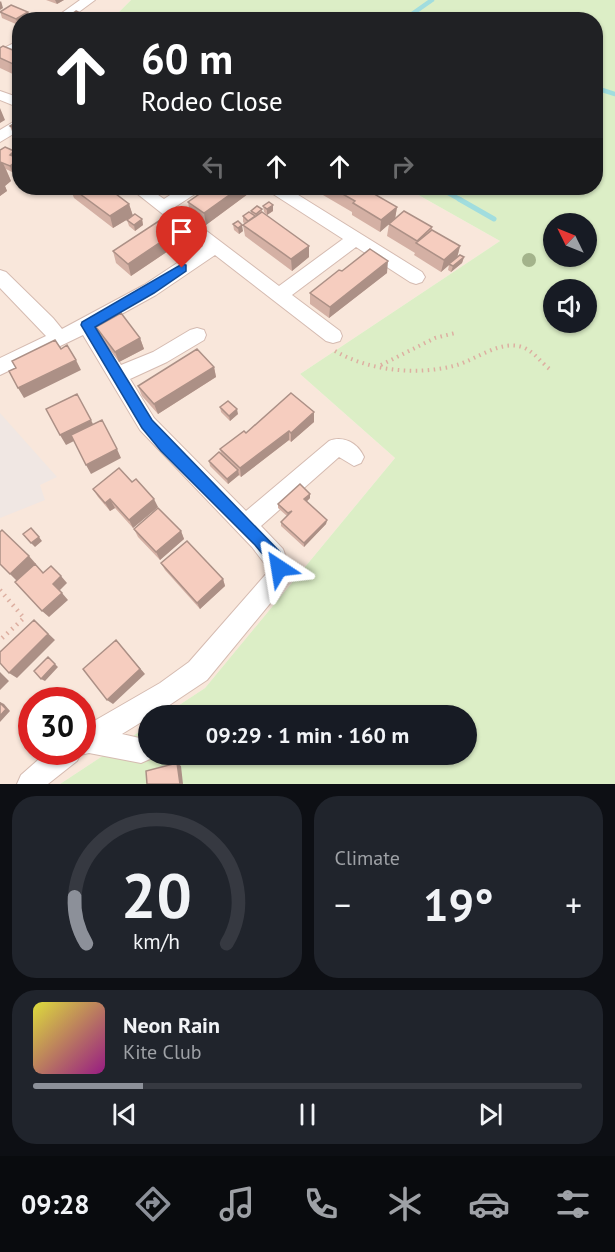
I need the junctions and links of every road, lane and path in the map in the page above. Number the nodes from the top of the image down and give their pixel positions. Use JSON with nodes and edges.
{"nodes":[{"id":1,"x":89,"y":0,"type":"edge"},
{"id":2,"x":70,"y":12,"type":"edge"},
{"id":3,"x":148,"y":195,"type":"edge"},
{"id":4,"x":182,"y":195,"type":"edge"},
{"id":5,"x":287,"y":195,"type":"edge"},
{"id":6,"x":165,"y":206,"type":"junction"},
{"id":7,"x":356,"y":238,"type":"junction"},
{"id":8,"x":214,"y":247,"type":"junction"},
{"id":9,"x":0,"y":277,"type":"edge"},
{"id":10,"x":416,"y":277,"type":"dead end"},
{"id":11,"x":279,"y":295,"type":"junction"},
{"id":12,"x":87,"y":325,"type":"junction"},
{"id":13,"x":455,"y":333,"type":"dead end"},
{"id":14,"x":196,"y":335,"type":"dead end"},
{"id":15,"x":58,"y":338,"type":"junction"},
{"id":16,"x":332,"y":342,"type":"joint"},
{"id":17,"x":380,"y":366,"type":"junction"},
{"id":18,"x":0,"y":367,"type":"edge"},
{"id":19,"x":551,"y":370,"type":"dead end"},
{"id":20,"x":116,"y":376,"type":"junction"},
{"id":21,"x":354,"y":457,"type":"dead end"},
{"id":22,"x":246,"y":525,"type":"junction"},
{"id":23,"x":0,"y":590,"type":"edge"},
{"id":24,"x":0,"y":640,"type":"edge"},
{"id":25,"x":96,"y":734,"type":"edge"},
{"id":26,"x":96,"y":746,"type":"edge"},
{"id":27,"x":138,"y":750,"type":"edge"},
{"id":28,"x":50,"y":765,"type":"edge"},
{"id":29,"x":30,"y":784,"type":"edge"}],
"edges":[{"from":1,"to":2,"type":"street"},
{"from":3,"to":6,"type":"street"},
{"from":4,"to":6,"type":"street"},
{"from":5,"to":7,"type":"street"},
{"from":6,"to":8,"type":"street"},
{"from":7,"to":10,"type":"street"},
{"from":7,"to":11,"type":"street"},
{"from":8,"to":11,"type":"street"},
{"from":8,"to":12,"type":"street"},
{"from":9,"to":15,"type":"street"},
{"from":11,"to":16,"type":"street"},
{"from":12,"to":15,"type":"street"},
{"from":12,"to":20,"type":"street"},
{"from":13,"to":17,"type":"path"},
{"from":14,"to":20,"type":"street"},
{"from":15,"to":18,"type":"street"},
{"from":16,"to":17,"type":"path"},
{"from":17,"to":19,"type":"path"},
{"from":20,"to":22,"type":"street"},
{"from":21,"to":22,"type":"street"},
{"from":22,"to":25,"type":"street"},
{"from":23,"to":24,"type":"path"},
{"from":26,"to":27,"type":"street"},
{"from":28,"to":29,"type":"street"}]}
